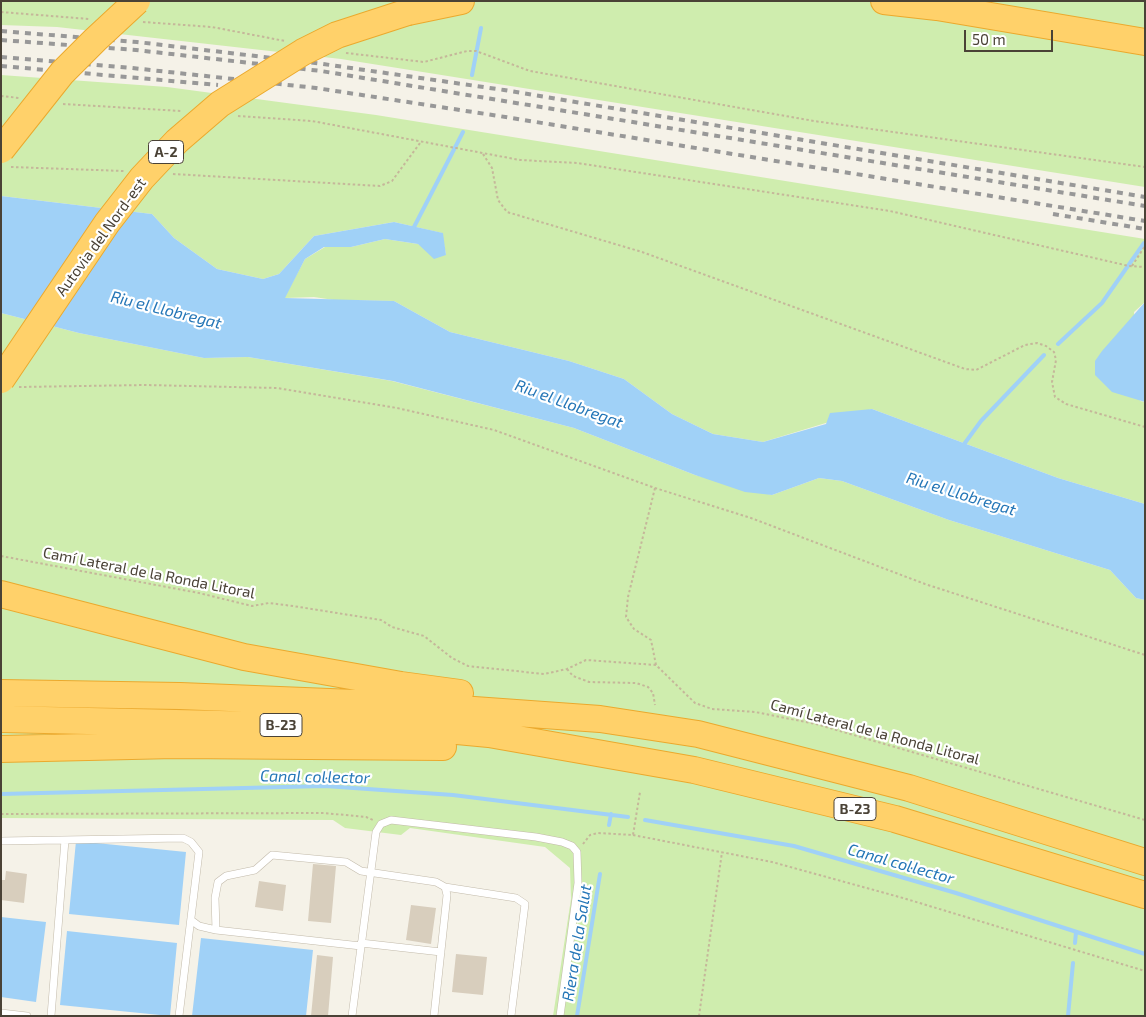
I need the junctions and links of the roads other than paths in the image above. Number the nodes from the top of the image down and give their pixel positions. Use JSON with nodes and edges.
{"nodes":[{"id":1,"x":461,"y":1,"type":"edge"},
{"id":2,"x":884,"y":1,"type":"edge"},
{"id":3,"x":136,"y":12,"type":"edge"},
{"id":4,"x":1145,"y":42,"type":"edge"},
{"id":5,"x":6,"y":158,"type":"edge"},
{"id":6,"x":10,"y":384,"type":"edge"},
{"id":7,"x":1,"y":594,"type":"edge"},
{"id":8,"x":1,"y":693,"type":"edge"},
{"id":9,"x":1,"y":719,"type":"edge"},
{"id":10,"x":600,"y":719,"type":"junction"},
{"id":11,"x":559,"y":747,"type":"junction"},
{"id":12,"x":1,"y":749,"type":"edge"},
{"id":13,"x":65,"y":840,"type":"junction"},
{"id":14,"x":1,"y":841,"type":"edge"},
{"id":15,"x":1145,"y":862,"type":"edge"},
{"id":16,"x":370,"y":872,"type":"junction"},
{"id":17,"x":445,"y":887,"type":"junction"},
{"id":18,"x":1145,"y":895,"type":"edge"},
{"id":19,"x":190,"y":920,"type":"junction"},
{"id":20,"x":216,"y":930,"type":"junction"},
{"id":21,"x":361,"y":945,"type":"junction"},
{"id":22,"x":441,"y":952,"type":"junction"},
{"id":23,"x":1,"y":1013,"type":"edge"},
{"id":24,"x":27,"y":1016,"type":"edge"},
{"id":25,"x":51,"y":1016,"type":"edge"},
{"id":26,"x":180,"y":1016,"type":"edge"},
{"id":27,"x":352,"y":1016,"type":"edge"},
{"id":28,"x":434,"y":1016,"type":"edge"},
{"id":29,"x":512,"y":1016,"type":"edge"},
{"id":30,"x":560,"y":1016,"type":"edge"}],
"edges":[{"from":1,"to":6,"type":"highway","name":"Autovia del Nord-est","number":"A-2","bridge":true},
{"from":2,"to":4,"type":"highway"},
{"from":3,"to":5,"type":"highway","bridge":true},
{"from":7,"to":10,"type":"highway"},
{"from":8,"to":10,"type":"highway","number":"B-23"},
{"from":9,"to":11,"type":"highway","number":"B-23"},
{"from":10,"to":15,"type":"highway","number":"B-23"},
{"from":11,"to":12,"type":"highway"},
{"from":11,"to":18,"type":"highway","number":"B-23"},
{"from":13,"to":14,"type":"lane"},
{"from":13,"to":19,"type":"lane"},
{"from":13,"to":25,"type":"lane"},
{"from":16,"to":17,"type":"lane"},
{"from":16,"to":20,"type":"lane"},
{"from":16,"to":21,"type":"lane"},
{"from":16,"to":30,"type":"lane"},
{"from":17,"to":22,"type":"lane"},
{"from":17,"to":29,"type":"lane"},
{"from":19,"to":20,"type":"lane"},
{"from":19,"to":26,"type":"lane"},
{"from":20,"to":21,"type":"lane"},
{"from":21,"to":22,"type":"lane"},
{"from":21,"to":27,"type":"lane"},
{"from":22,"to":28,"type":"lane"},
{"from":23,"to":24,"type":"lane"}]}
